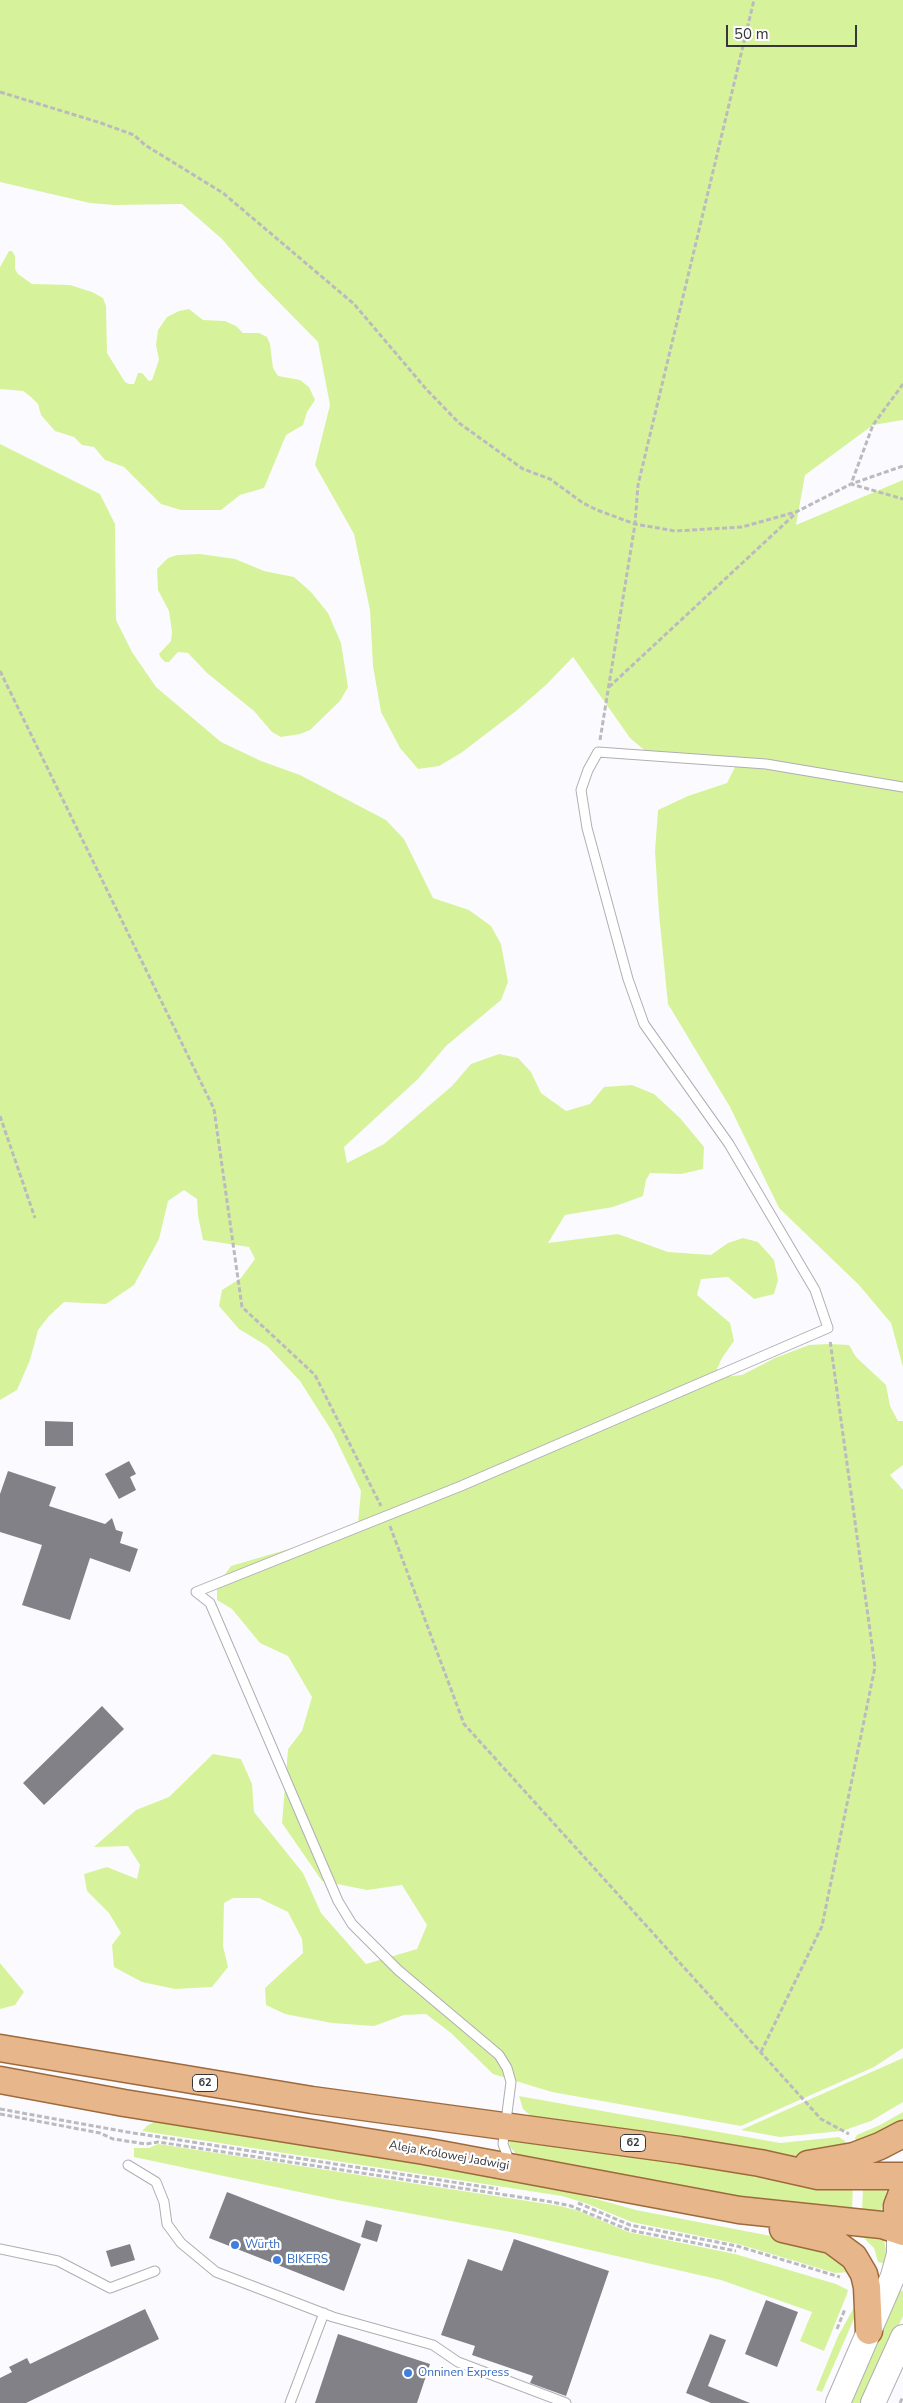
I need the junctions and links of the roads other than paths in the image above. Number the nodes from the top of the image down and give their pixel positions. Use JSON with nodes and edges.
{"nodes":[{"id":1,"x":903,"y":787,"type":"edge"},
{"id":2,"x":0,"y":2048,"type":"edge"},
{"id":3,"x":0,"y":2080,"type":"edge"},
{"id":4,"x":505,"y":2126,"type":"junction"},
{"id":5,"x":903,"y":2134,"type":"edge"},
{"id":6,"x":760,"y":2163,"type":"junction"},
{"id":7,"x":128,"y":2165,"type":"dead end"},
{"id":8,"x":512,"y":2167,"type":"junction"},
{"id":9,"x":903,"y":2176,"type":"edge"},
{"id":10,"x":903,"y":2190,"type":"edge"},
{"id":11,"x":739,"y":2210,"type":"junction"},
{"id":12,"x":900,"y":2231,"type":"edge"},
{"id":13,"x":0,"y":2248,"type":"edge"},
{"id":14,"x":155,"y":2271,"type":"dead end"},
{"id":15,"x":324,"y":2314,"type":"junction"},
{"id":16,"x":869,"y":2331,"type":"junction"},
{"id":17,"x":903,"y":2337,"type":"edge"},
{"id":18,"x":903,"y":2371,"type":"edge"},
{"id":19,"x":876,"y":2396,"type":"edge"},
{"id":20,"x":290,"y":2403,"type":"edge"},
{"id":21,"x":566,"y":2403,"type":"edge"},
{"id":22,"x":838,"y":2403,"type":"edge"}],
"edges":[{"from":1,"to":4,"type":"lane"},
{"from":2,"to":4,"type":"main road","number":"62"},
{"from":3,"to":8,"type":"main road","name":"Aleja Królowej Jadwigi"},
{"from":4,"to":6,"type":"main road","number":"62"},
{"from":4,"to":8,"type":"lane"},
{"from":5,"to":6,"type":"main road","number":"62"},
{"from":6,"to":9,"type":"main road"},
{"from":7,"to":15,"type":"lane"},
{"from":8,"to":11,"type":"main road","name":"Aleja Królowej Jadwigi"},
{"from":10,"to":12,"type":"main road"},
{"from":11,"to":12,"type":"main road","name":"Aleja Królowej Jadwigi"},
{"from":11,"to":16,"type":"main road"},
{"from":12,"to":16,"type":"main road"},
{"from":13,"to":14,"type":"lane"},
{"from":15,"to":20,"type":"lane"},
{"from":15,"to":21,"type":"lane"},
{"from":16,"to":22,"type":"main road"},
{"from":17,"to":19,"type":"main road"},
{"from":18,"to":19,"type":"main road"}]}
